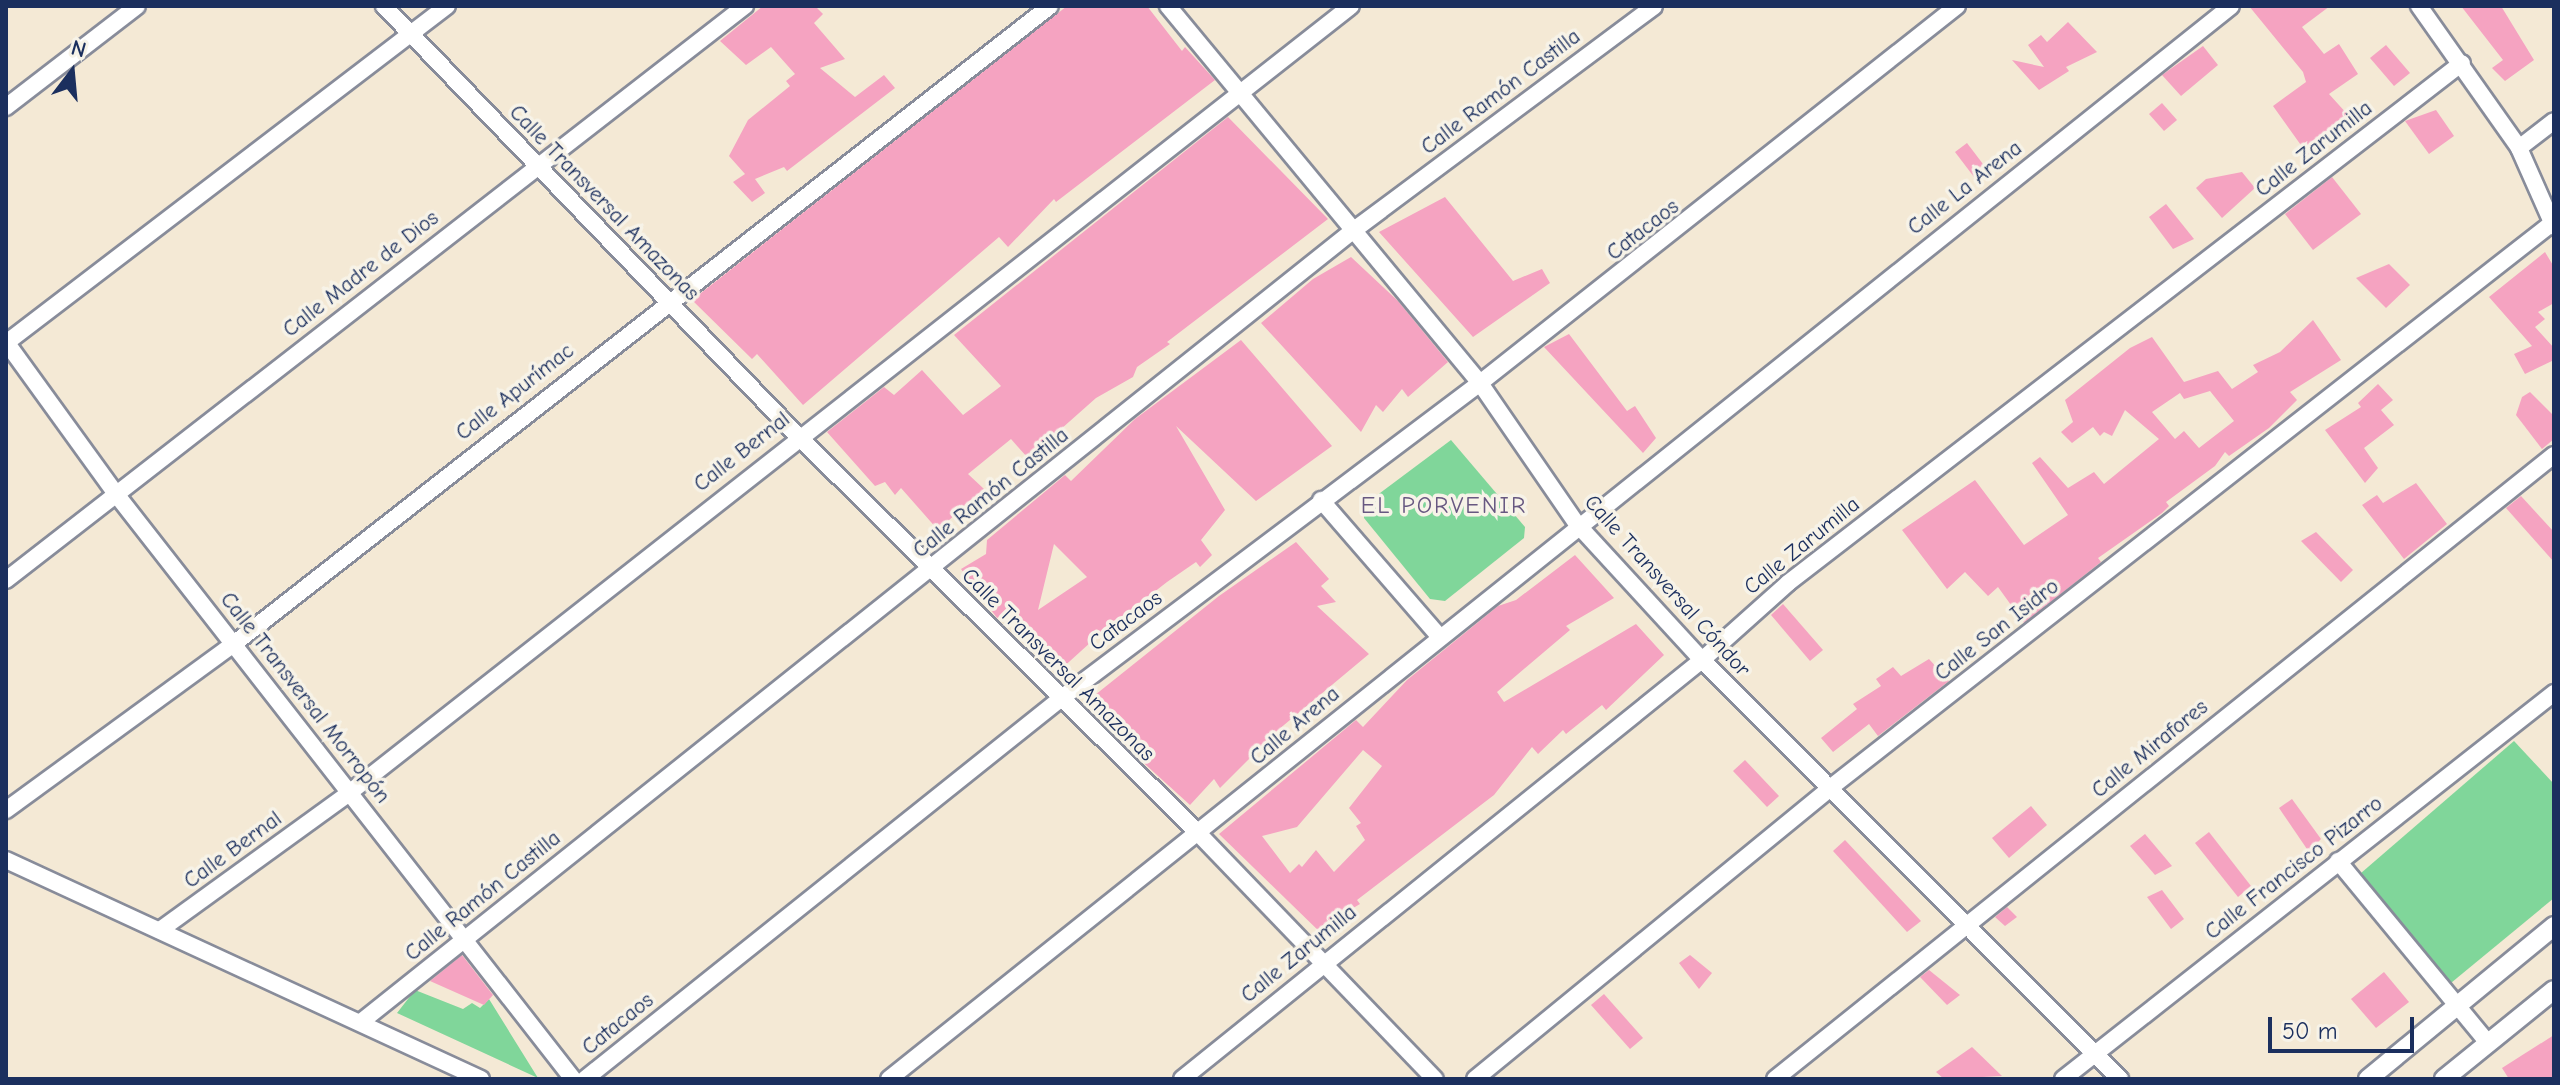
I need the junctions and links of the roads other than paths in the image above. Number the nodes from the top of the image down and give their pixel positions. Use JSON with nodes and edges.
{"nodes":[{"id":1,"x":137,"y":6,"type":"edge"},
{"id":2,"x":384,"y":6,"type":"edge"},
{"id":3,"x":447,"y":6,"type":"edge"},
{"id":4,"x":745,"y":6,"type":"edge"},
{"id":5,"x":1050,"y":6,"type":"edge"},
{"id":6,"x":1168,"y":6,"type":"edge"},
{"id":7,"x":1351,"y":6,"type":"edge"},
{"id":8,"x":1654,"y":6,"type":"edge"},
{"id":9,"x":1957,"y":6,"type":"edge"},
{"id":10,"x":2231,"y":6,"type":"edge"},
{"id":11,"x":2419,"y":6,"type":"edge"},
{"id":12,"x":411,"y":34,"type":"junction"},
{"id":13,"x":2462,"y":63,"type":"junction"},
{"id":14,"x":1240,"y":89,"type":"junction"},
{"id":15,"x":6,"y":107,"type":"edge"},
{"id":16,"x":2554,"y":121,"type":"edge"},
{"id":17,"x":2519,"y":148,"type":"junction"},
{"id":18,"x":535,"y":166,"type":"junction"},
{"id":19,"x":2553,"y":225,"type":"edge"},
{"id":20,"x":1354,"y":230,"type":"junction"},
{"id":21,"x":667,"y":300,"type":"junction"},
{"id":22,"x":6,"y":342,"type":"edge"},
{"id":23,"x":1480,"y":383,"type":"junction"},
{"id":24,"x":1728,"y":405,"type":"joint"},
{"id":25,"x":798,"y":436,"type":"junction"},
{"id":26,"x":2554,"y":455,"type":"edge"},
{"id":27,"x":116,"y":494,"type":"junction"},
{"id":28,"x":1321,"y":500,"type":"junction"},
{"id":29,"x":1577,"y":524,"type":"junction"},
{"id":30,"x":930,"y":570,"type":"junction"},
{"id":31,"x":6,"y":580,"type":"edge"},
{"id":32,"x":1438,"y":635,"type":"junction"},
{"id":33,"x":235,"y":643,"type":"junction"},
{"id":34,"x":1702,"y":660,"type":"junction"},
{"id":35,"x":2554,"y":693,"type":"edge"},
{"id":36,"x":1059,"y":700,"type":"junction"},
{"id":37,"x":1830,"y":788,"type":"junction"},
{"id":38,"x":349,"y":793,"type":"junction"},
{"id":39,"x":6,"y":810,"type":"edge"},
{"id":40,"x":1199,"y":834,"type":"junction"},
{"id":41,"x":6,"y":860,"type":"edge"},
{"id":42,"x":2338,"y":861,"type":"junction"},
{"id":43,"x":1964,"y":926,"type":"junction"},
{"id":44,"x":2554,"y":926,"type":"edge"},
{"id":45,"x":160,"y":930,"type":"junction"},
{"id":46,"x":466,"y":936,"type":"junction"},
{"id":47,"x":1320,"y":964,"type":"junction"},
{"id":48,"x":2554,"y":990,"type":"edge"},
{"id":49,"x":2456,"y":1006,"type":"junction"},
{"id":50,"x":361,"y":1022,"type":"junction"},
{"id":51,"x":2488,"y":1043,"type":"junction"},
{"id":52,"x":2096,"y":1052,"type":"junction"},
{"id":53,"x":481,"y":1079,"type":"edge"},
{"id":54,"x":573,"y":1079,"type":"edge"},
{"id":55,"x":585,"y":1079,"type":"edge"},
{"id":56,"x":889,"y":1079,"type":"edge"},
{"id":57,"x":1182,"y":1079,"type":"edge"},
{"id":58,"x":1435,"y":1079,"type":"edge"},
{"id":59,"x":1475,"y":1079,"type":"edge"},
{"id":60,"x":1775,"y":1079,"type":"edge"},
{"id":61,"x":2063,"y":1079,"type":"edge"},
{"id":62,"x":2120,"y":1079,"type":"edge"},
{"id":63,"x":2368,"y":1079,"type":"edge"},
{"id":64,"x":2444,"y":1079,"type":"edge"}],
"edges":[{"from":1,"to":15,"type":"street"},
{"from":2,"to":12,"type":"street","name":"Calle Transversal Amazonas"},
{"from":3,"to":12,"type":"street"},
{"from":4,"to":18,"type":"street","name":"Calle Madre de Dios"},
{"from":5,"to":21,"type":"street","name":"Calle Apurímac"},
{"from":6,"to":14,"type":"street","name":"Calle Transversal Cóndor"},
{"from":7,"to":14,"type":"street","name":"Calle Bernal"},
{"from":8,"to":20,"type":"street","name":"Calle Ramón Castilla"},
{"from":9,"to":23,"type":"street","name":"Catacaos"},
{"from":10,"to":24,"type":"street","name":"Calle La Arena"},
{"from":11,"to":13,"type":"street"},
{"from":12,"to":18,"type":"street","name":"Calle Transversal Amazonas"},
{"from":12,"to":22,"type":"street"},
{"from":13,"to":17,"type":"street"},
{"from":13,"to":34,"type":"street","name":"Calle Zarumilla"},
{"from":14,"to":20,"type":"street","name":"Calle Transversal Cóndor"},
{"from":14,"to":25,"type":"street","name":"Calle Bernal"},
{"from":16,"to":17,"type":"street"},
{"from":17,"to":19,"type":"street"},
{"from":18,"to":21,"type":"street","name":"Calle Transversal Amazonas"},
{"from":18,"to":27,"type":"street","name":"Calle Madre de Dios"},
{"from":19,"to":37,"type":"street","name":"Calle San Isidro"},
{"from":20,"to":23,"type":"street","name":"Calle Transversal Cóndor"},
{"from":20,"to":30,"type":"street","name":"Calle Ramón Castilla"},
{"from":21,"to":25,"type":"street","name":"Calle Transversal Amazonas"},
{"from":21,"to":33,"type":"street","name":"Calle Apurímac"},
{"from":22,"to":27,"type":"street","name":"Calle Transversal Morropón"},
{"from":23,"to":28,"type":"street","name":"Catacaos"},
{"from":23,"to":29,"type":"street","name":"Calle Transversal Cóndor"},
{"from":24,"to":29,"type":"street","name":"Calle Arena"},
{"from":25,"to":30,"type":"street","name":"Calle Transversal Amazonas"},
{"from":25,"to":38,"type":"street","name":"Calle Bernal"},
{"from":26,"to":43,"type":"street","name":"Calle Mirafores"},
{"from":27,"to":31,"type":"street","name":"Calle Madre de Dios"},
{"from":27,"to":33,"type":"street","name":"Calle Transversal Morropón"},
{"from":28,"to":32,"type":"street"},
{"from":28,"to":36,"type":"street","name":"Catacaos"},
{"from":29,"to":32,"type":"street","name":"Calle Arena"},
{"from":29,"to":34,"type":"street","name":"Calle Transversal Cóndor"},
{"from":30,"to":36,"type":"street","name":"Calle Transversal Amazonas"},
{"from":30,"to":46,"type":"street","name":"Calle Ramón Castilla"},
{"from":32,"to":40,"type":"street","name":"Calle Arena"},
{"from":33,"to":38,"type":"street","name":"Calle Transversal Morropón"},
{"from":33,"to":39,"type":"street","name":"Calle Apurímac"},
{"from":34,"to":37,"type":"street","name":"Calle Transversal Cóndor"},
{"from":34,"to":47,"type":"street","name":"Calle Zarumilla"},
{"from":35,"to":42,"type":"street","name":"Calle Francisco Pizarro"},
{"from":36,"to":40,"type":"street","name":"Calle Transversal Amazonas"},
{"from":36,"to":55,"type":"street","name":"Catacaos"},
{"from":37,"to":43,"type":"street","name":"Calle Transversal Cóndor"},
{"from":37,"to":59,"type":"street","name":"Calle San Isidro"},
{"from":38,"to":45,"type":"street","name":"Calle Bernal"},
{"from":38,"to":46,"type":"street","name":"Calle Transversal Morropón"},
{"from":40,"to":47,"type":"street","name":"Calle Transversal Amazonas"},
{"from":40,"to":56,"type":"street","name":"Calle Arena"},
{"from":41,"to":45,"type":"street"},
{"from":42,"to":49,"type":"street"},
{"from":42,"to":52,"type":"street","name":"Calle Francisco Pizarro"},
{"from":43,"to":52,"type":"street","name":"Calle Transversal Cóndor"},
{"from":43,"to":60,"type":"street","name":"Calle Mirafores"},
{"from":44,"to":49,"type":"street"},
{"from":45,"to":50,"type":"street"},
{"from":46,"to":50,"type":"street","name":"Calle Ramón Castilla"},
{"from":46,"to":54,"type":"street","name":"Calle Transversal Morropón"},
{"from":47,"to":57,"type":"street","name":"Calle Zarumilla"},
{"from":47,"to":58,"type":"street","name":"Calle Transversal Amazonas"},
{"from":48,"to":51,"type":"street"},
{"from":49,"to":51,"type":"street"},
{"from":49,"to":63,"type":"street"},
{"from":50,"to":53,"type":"street"},
{"from":51,"to":64,"type":"street"},
{"from":52,"to":61,"type":"street","name":"Calle Francisco Pizarro"},
{"from":52,"to":62,"type":"street","name":"Calle Transversal Cóndor"}]}
